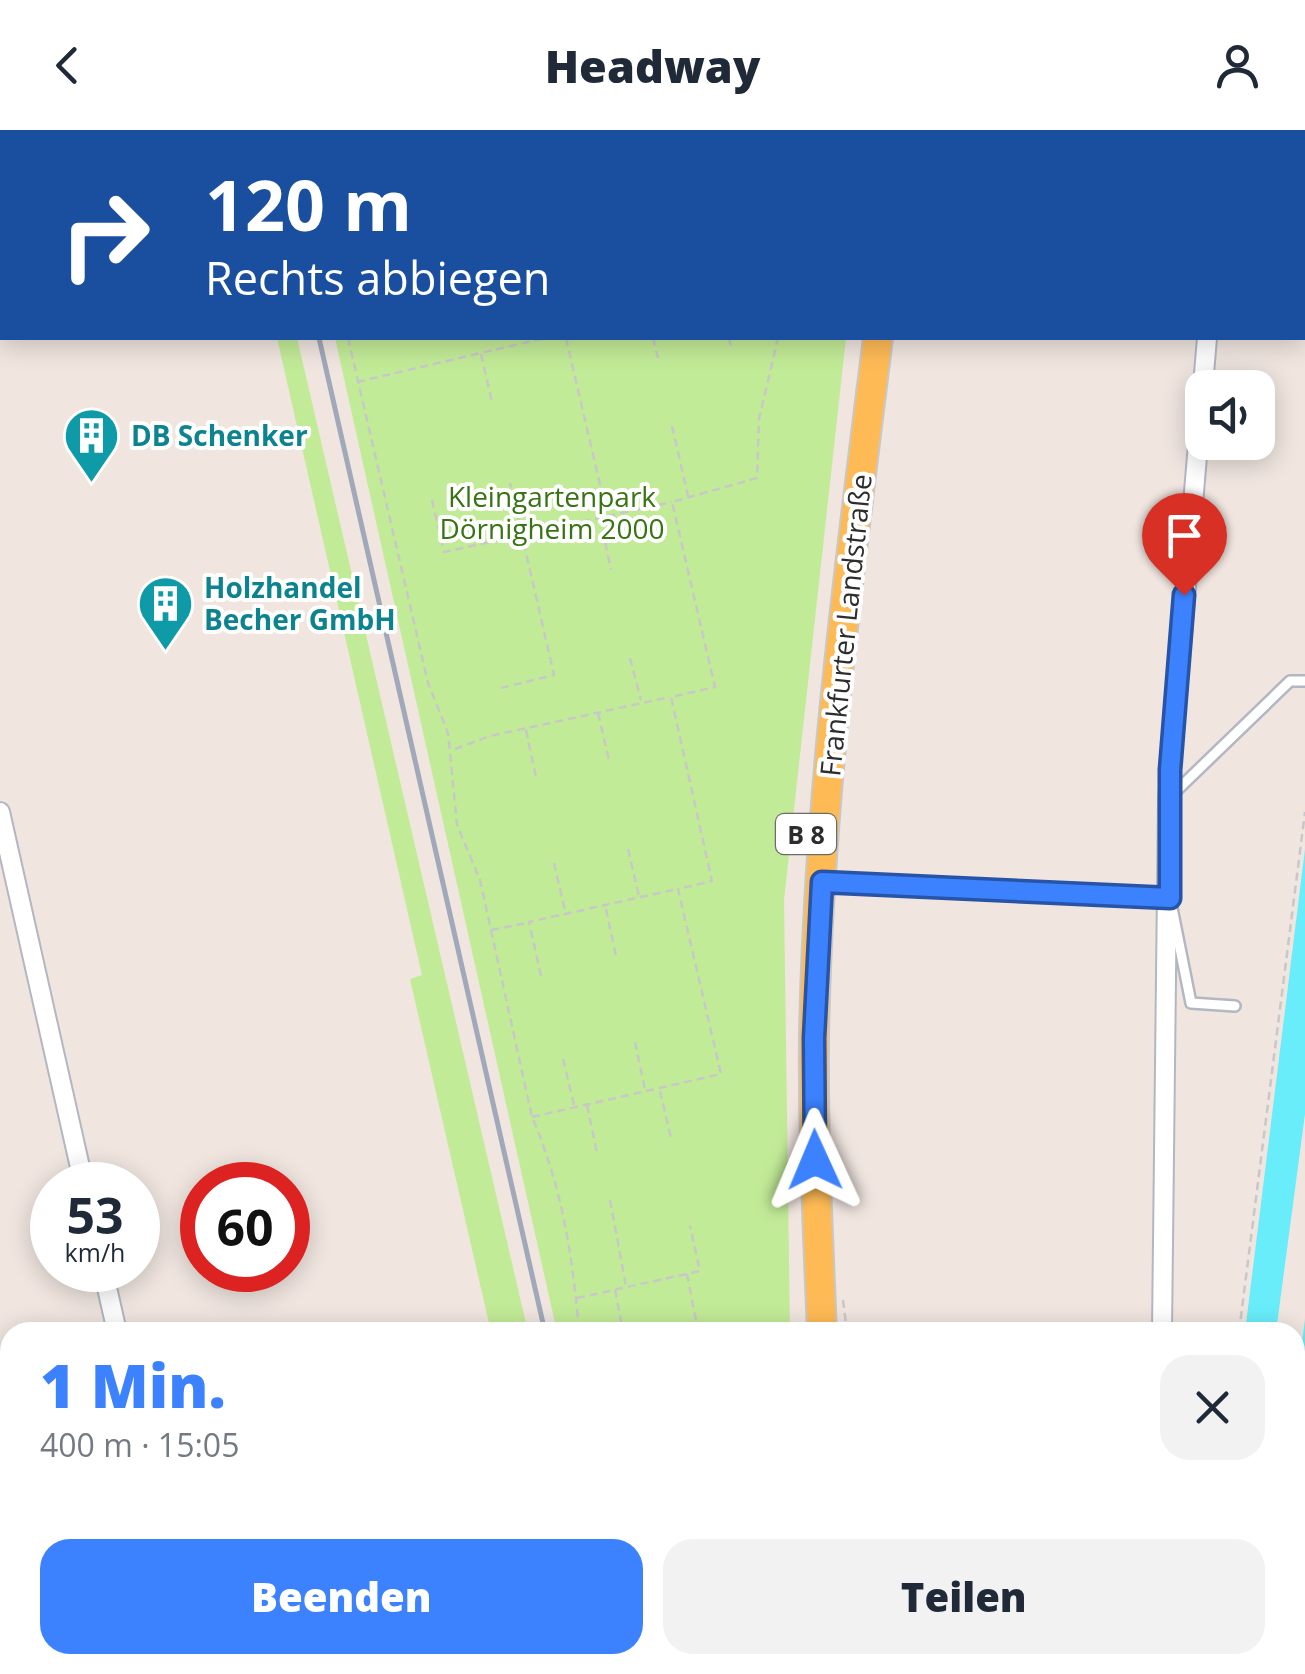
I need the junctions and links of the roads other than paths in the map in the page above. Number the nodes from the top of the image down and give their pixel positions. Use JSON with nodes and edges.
{"nodes":[{"id":1,"x":860,"y":340,"type":"edge"},
{"id":2,"x":878,"y":340,"type":"edge"},
{"id":3,"x":1207,"y":340,"type":"edge"},
{"id":4,"x":1305,"y":681,"type":"edge"},
{"id":5,"x":1168,"y":799,"type":"junction"},
{"id":6,"x":0,"y":812,"type":"edge"},
{"id":7,"x":822,"y":882,"type":"junction"},
{"id":8,"x":1170,"y":898,"type":"junction"},
{"id":9,"x":1236,"y":1006,"type":"dead end"},
{"id":10,"x":79,"y":1162,"type":"edge"},
{"id":11,"x":108,"y":1292,"type":"edge"},
{"id":12,"x":115,"y":1322,"type":"edge"},
{"id":13,"x":804,"y":1322,"type":"edge"},
{"id":14,"x":822,"y":1322,"type":"edge"},
{"id":15,"x":1162,"y":1322,"type":"edge"}],
"edges":[{"from":1,"to":13,"type":"main road","name":"Frankfurter Landstraße","number":"B 8"},
{"from":2,"to":7,"type":"main road","name":"Frankfurter Landstraße","number":"B 8"},
{"from":3,"to":5,"type":"street"},
{"from":4,"to":5,"type":"lane"},
{"from":5,"to":8,"type":"street"},
{"from":6,"to":10,"type":"street"},
{"from":7,"to":8,"type":"lane"},
{"from":7,"to":14,"type":"main road","name":"Frankfurter Landstraße","number":"B 8"},
{"from":8,"to":9,"type":"lane"},
{"from":8,"to":15,"type":"street"},
{"from":11,"to":12,"type":"street"}]}
